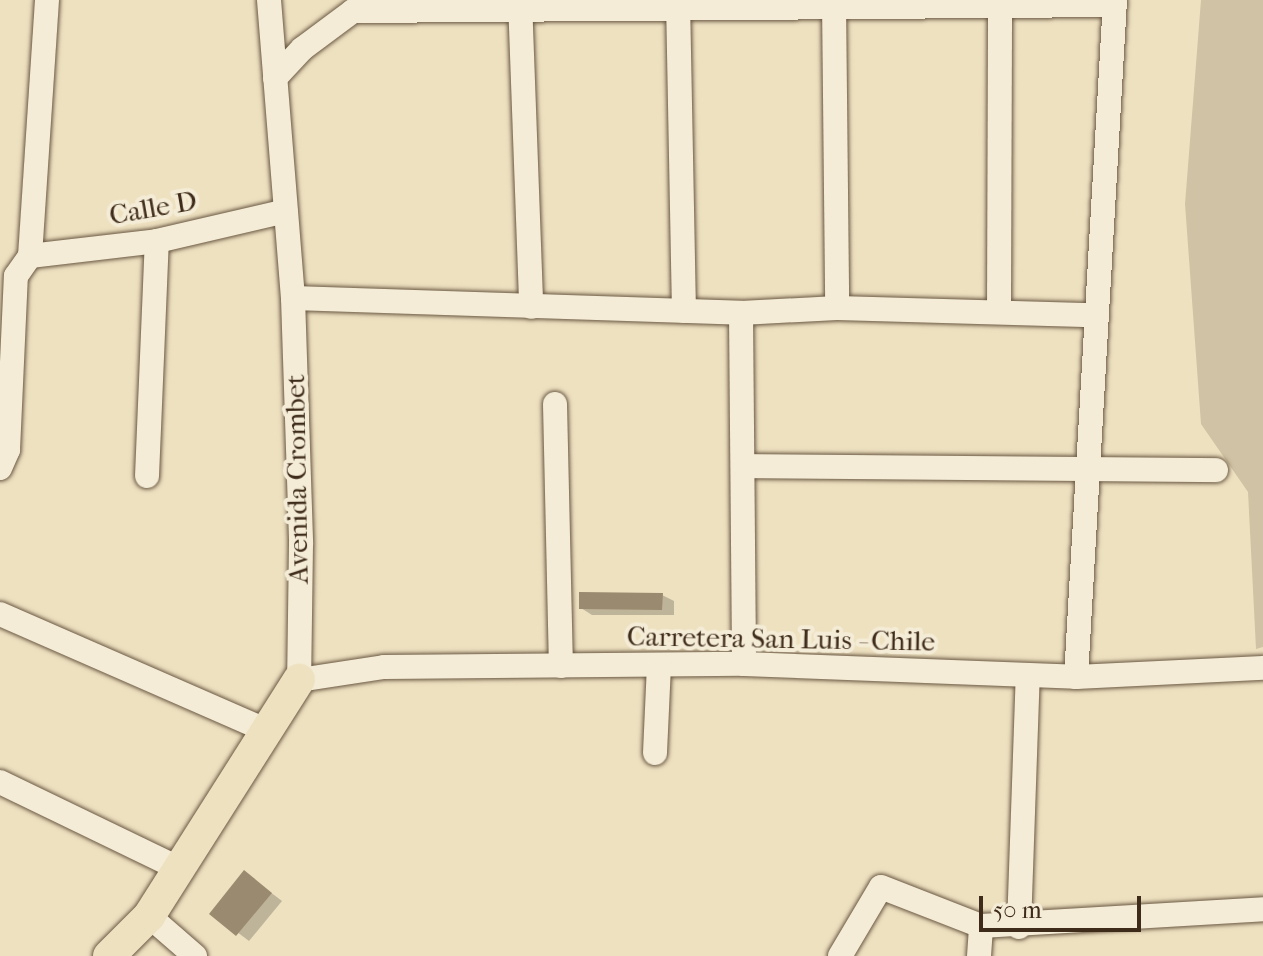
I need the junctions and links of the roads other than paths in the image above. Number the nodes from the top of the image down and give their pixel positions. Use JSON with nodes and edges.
{"nodes":[{"id":1,"x":47,"y":0,"type":"edge"},
{"id":2,"x":269,"y":0,"type":"edge"},
{"id":3,"x":1000,"y":3,"type":"edge"},
{"id":4,"x":1115,"y":3,"type":"edge"},
{"id":5,"x":834,"y":4,"type":"edge"},
{"id":6,"x":520,"y":5,"type":"edge"},
{"id":7,"x":678,"y":5,"type":"edge"},
{"id":8,"x":347,"y":6,"type":"edge"},
{"id":9,"x":275,"y":78,"type":"junction"},
{"id":10,"x":286,"y":211,"type":"junction"},
{"id":11,"x":157,"y":241,"type":"junction"},
{"id":12,"x":15,"y":270,"type":"edge"},
{"id":13,"x":293,"y":298,"type":"junction"},
{"id":14,"x":531,"y":307,"type":"junction"},
{"id":15,"x":837,"y":308,"type":"junction"},
{"id":16,"x":999,"y":310,"type":"junction"},
{"id":17,"x":684,"y":311,"type":"junction"},
{"id":18,"x":741,"y":313,"type":"junction"},
{"id":19,"x":1093,"y":315,"type":"junction"},
{"id":20,"x":555,"y":404,"type":"dead end"},
{"id":21,"x":745,"y":466,"type":"junction"},
{"id":22,"x":0,"y":468,"type":"edge"},
{"id":23,"x":1216,"y":470,"type":"dead end"},
{"id":24,"x":1086,"y":471,"type":"junction"},
{"id":25,"x":147,"y":476,"type":"dead end"},
{"id":26,"x":0,"y":614,"type":"edge"},
{"id":27,"x":744,"y":664,"type":"junction"},
{"id":28,"x":659,"y":665,"type":"junction"},
{"id":29,"x":561,"y":666,"type":"junction"},
{"id":30,"x":1263,"y":668,"type":"edge"},
{"id":31,"x":1028,"y":675,"type":"junction"},
{"id":32,"x":1076,"y":677,"type":"junction"},
{"id":33,"x":299,"y":680,"type":"junction"},
{"id":34,"x":266,"y":730,"type":"junction"},
{"id":35,"x":655,"y":753,"type":"dead end"},
{"id":36,"x":0,"y":782,"type":"edge"},
{"id":37,"x":178,"y":868,"type":"junction"},
{"id":38,"x":1263,"y":909,"type":"edge"},
{"id":39,"x":149,"y":916,"type":"junction"},
{"id":40,"x":981,"y":926,"type":"junction"},
{"id":41,"x":1019,"y":927,"type":"junction"},
{"id":42,"x":109,"y":956,"type":"edge"},
{"id":43,"x":139,"y":956,"type":"edge"},
{"id":44,"x":195,"y":956,"type":"edge"},
{"id":45,"x":840,"y":956,"type":"edge"},
{"id":46,"x":979,"y":956,"type":"edge"}],
"edges":[{"from":1,"to":12,"type":"street"},
{"from":2,"to":9,"type":"street","name":"Avenida Crombet"},
{"from":3,"to":4,"type":"street"},
{"from":3,"to":5,"type":"street"},
{"from":3,"to":16,"type":"street"},
{"from":4,"to":19,"type":"street"},
{"from":5,"to":7,"type":"street"},
{"from":5,"to":15,"type":"street"},
{"from":6,"to":7,"type":"street"},
{"from":6,"to":8,"type":"street"},
{"from":6,"to":14,"type":"street"},
{"from":7,"to":17,"type":"street"},
{"from":8,"to":9,"type":"street"},
{"from":9,"to":10,"type":"street","name":"Avenida Crombet"},
{"from":10,"to":11,"type":"street","name":"Calle D"},
{"from":10,"to":13,"type":"street","name":"Avenida Crombet"},
{"from":11,"to":12,"type":"street","name":"Calle D"},
{"from":11,"to":25,"type":"street"},
{"from":12,"to":22,"type":"street"},
{"from":13,"to":14,"type":"street"},
{"from":13,"to":33,"type":"street","name":"Avenida Crombet"},
{"from":14,"to":17,"type":"street"},
{"from":15,"to":16,"type":"street"},
{"from":15,"to":18,"type":"street"},
{"from":16,"to":19,"type":"street"},
{"from":17,"to":18,"type":"street"},
{"from":18,"to":21,"type":"street"},
{"from":19,"to":24,"type":"street"},
{"from":20,"to":29,"type":"street"},
{"from":21,"to":24,"type":"street"},
{"from":21,"to":27,"type":"street"},
{"from":23,"to":24,"type":"street"},
{"from":24,"to":32,"type":"street"},
{"from":26,"to":34,"type":"street"},
{"from":27,"to":28,"type":"street","name":"Carretera San Luis - Chile"},
{"from":27,"to":31,"type":"street","name":"Carretera San Luis - Chile"},
{"from":28,"to":29,"type":"street","name":"Carretera San Luis - Chile"},
{"from":28,"to":35,"type":"street"},
{"from":29,"to":33,"type":"street","name":"Carretera San Luis - Chile"},
{"from":30,"to":32,"type":"street","name":"Carretera San Luis - Chile"},
{"from":31,"to":32,"type":"street","name":"Carretera San Luis - Chile"},
{"from":31,"to":41,"type":"street"},
{"from":33,"to":34,"type":"main road"},
{"from":34,"to":37,"type":"main road"},
{"from":36,"to":37,"type":"street"},
{"from":37,"to":39,"type":"main road"},
{"from":38,"to":41,"type":"street"},
{"from":39,"to":42,"type":"main road"},
{"from":39,"to":43,"type":"main road"},
{"from":39,"to":44,"type":"street"},
{"from":40,"to":41,"type":"street"},
{"from":40,"to":45,"type":"street"},
{"from":40,"to":46,"type":"street"}]}
